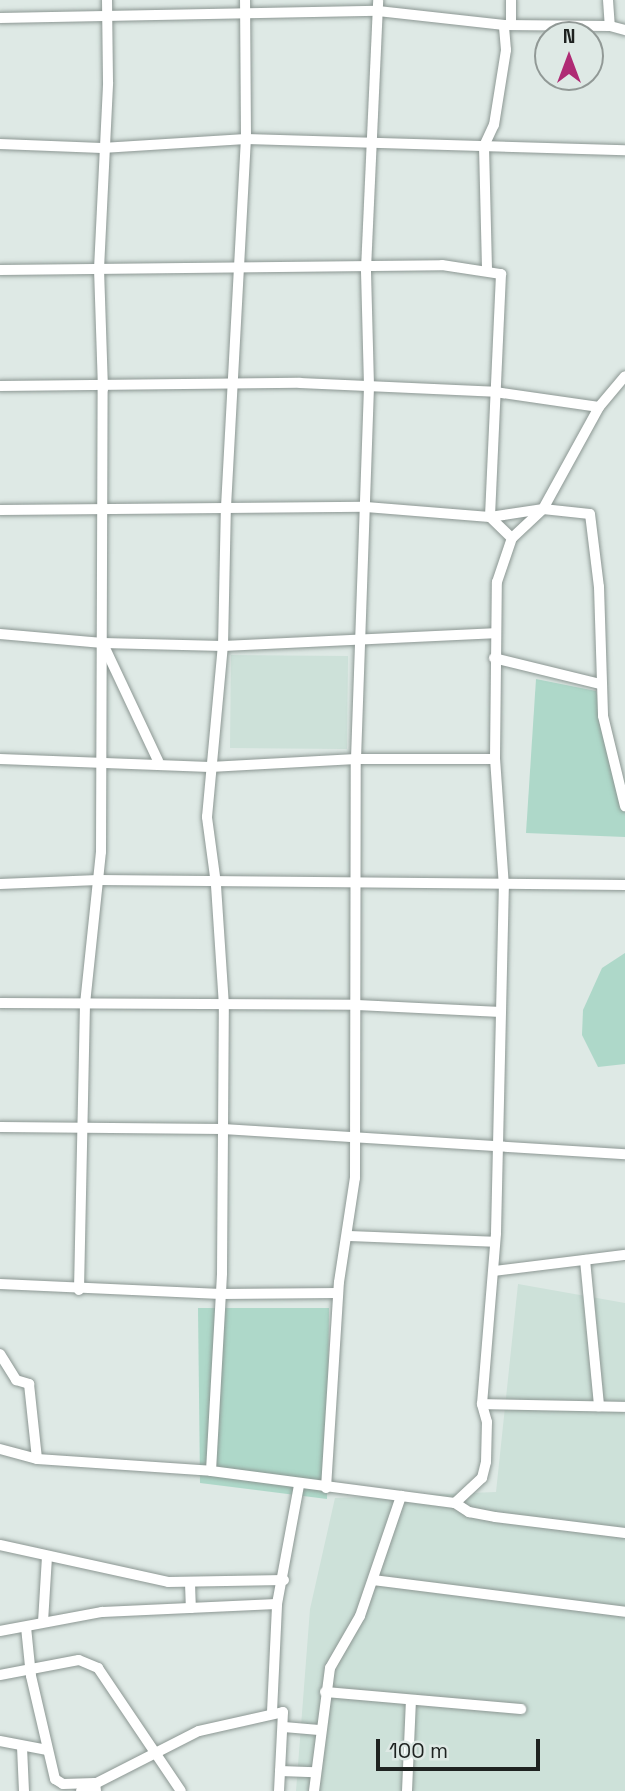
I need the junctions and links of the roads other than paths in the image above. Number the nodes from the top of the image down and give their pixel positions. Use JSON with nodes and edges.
{"nodes":[{"id":1,"x":107,"y":0,"type":"edge"},
{"id":2,"x":245,"y":0,"type":"edge"},
{"id":3,"x":511,"y":0,"type":"edge"},
{"id":4,"x":608,"y":0,"type":"edge"},
{"id":5,"x":378,"y":6,"type":"edge"},
{"id":6,"x":246,"y":15,"type":"junction"},
{"id":7,"x":107,"y":16,"type":"junction"},
{"id":8,"x":0,"y":18,"type":"edge"},
{"id":9,"x":507,"y":23,"type":"junction"},
{"id":10,"x":610,"y":26,"type":"junction"},
{"id":11,"x":625,"y":30,"type":"edge"},
{"id":12,"x":246,"y":139,"type":"junction"},
{"id":13,"x":373,"y":143,"type":"junction"},
{"id":14,"x":0,"y":144,"type":"edge"},
{"id":15,"x":484,"y":146,"type":"junction"},
{"id":16,"x":102,"y":148,"type":"junction"},
{"id":17,"x":625,"y":150,"type":"edge"},
{"id":18,"x":99,"y":269,"type":"junction"},
{"id":19,"x":240,"y":269,"type":"junction"},
{"id":20,"x":366,"y":269,"type":"junction"},
{"id":21,"x":487,"y":269,"type":"junction"},
{"id":22,"x":0,"y":270,"type":"edge"},
{"id":23,"x":625,"y":376,"type":"edge"},
{"id":24,"x":234,"y":383,"type":"junction"},
{"id":25,"x":0,"y":386,"type":"edge"},
{"id":26,"x":369,"y":386,"type":"junction"},
{"id":27,"x":103,"y":388,"type":"junction"},
{"id":28,"x":495,"y":392,"type":"junction"},
{"id":29,"x":599,"y":407,"type":"junction"},
{"id":30,"x":226,"y":507,"type":"junction"},
{"id":31,"x":366,"y":507,"type":"junction"},
{"id":32,"x":104,"y":509,"type":"junction"},
{"id":33,"x":543,"y":509,"type":"junction"},
{"id":34,"x":0,"y":510,"type":"edge"},
{"id":35,"x":490,"y":517,"type":"junction"},
{"id":36,"x":512,"y":538,"type":"junction"},
{"id":37,"x":494,"y":633,"type":"junction"},
{"id":38,"x":0,"y":634,"type":"edge"},
{"id":39,"x":362,"y":640,"type":"junction"},
{"id":40,"x":103,"y":643,"type":"junction"},
{"id":41,"x":223,"y":646,"type":"junction"},
{"id":42,"x":494,"y":657,"type":"junction"},
{"id":43,"x":600,"y":684,"type":"junction"},
{"id":44,"x":0,"y":759,"type":"edge"},
{"id":45,"x":356,"y":759,"type":"junction"},
{"id":46,"x":495,"y":759,"type":"junction"},
{"id":47,"x":158,"y":761,"type":"junction"},
{"id":48,"x":100,"y":762,"type":"junction"},
{"id":49,"x":210,"y":767,"type":"junction"},
{"id":50,"x":625,"y":806,"type":"edge"},
{"id":51,"x":98,"y":880,"type":"junction"},
{"id":52,"x":358,"y":883,"type":"junction"},
{"id":53,"x":0,"y":884,"type":"edge"},
{"id":54,"x":216,"y":884,"type":"junction"},
{"id":55,"x":625,"y":885,"type":"edge"},
{"id":56,"x":504,"y":887,"type":"junction"},
{"id":57,"x":0,"y":1003,"type":"edge"},
{"id":58,"x":85,"y":1004,"type":"junction"},
{"id":59,"x":357,"y":1005,"type":"junction"},
{"id":60,"x":224,"y":1006,"type":"junction"},
{"id":61,"x":501,"y":1012,"type":"junction"},
{"id":62,"x":0,"y":1127,"type":"edge"},
{"id":63,"x":84,"y":1127,"type":"junction"},
{"id":64,"x":223,"y":1129,"type":"junction"},
{"id":65,"x":354,"y":1135,"type":"junction"},
{"id":66,"x":498,"y":1148,"type":"junction"},
{"id":67,"x":625,"y":1154,"type":"edge"},
{"id":68,"x":348,"y":1236,"type":"junction"},
{"id":69,"x":495,"y":1241,"type":"junction"},
{"id":70,"x":625,"y":1255,"type":"edge"},
{"id":71,"x":585,"y":1260,"type":"junction"},
{"id":72,"x":494,"y":1271,"type":"junction"},
{"id":73,"x":0,"y":1284,"type":"edge"},
{"id":74,"x":79,"y":1290,"type":"junction"},
{"id":75,"x":338,"y":1293,"type":"junction"},
{"id":76,"x":221,"y":1294,"type":"junction"},
{"id":77,"x":0,"y":1354,"type":"edge"},
{"id":78,"x":0,"y":1379,"type":"edge"},
{"id":79,"x":16,"y":1380,"type":"junction"},
{"id":80,"x":482,"y":1404,"type":"junction"},
{"id":81,"x":599,"y":1406,"type":"junction"},
{"id":82,"x":625,"y":1407,"type":"edge"},
{"id":83,"x":0,"y":1449,"type":"edge"},
{"id":84,"x":37,"y":1459,"type":"junction"},
{"id":85,"x":211,"y":1471,"type":"junction"},
{"id":86,"x":299,"y":1485,"type":"junction"},
{"id":87,"x":326,"y":1488,"type":"junction"},
{"id":88,"x":401,"y":1496,"type":"junction"},
{"id":89,"x":456,"y":1503,"type":"junction"},
{"id":90,"x":625,"y":1533,"type":"edge"},
{"id":91,"x":0,"y":1545,"type":"edge"},
{"id":92,"x":47,"y":1556,"type":"junction"},
{"id":93,"x":284,"y":1580,"type":"junction"},
{"id":94,"x":373,"y":1580,"type":"junction"},
{"id":95,"x":190,"y":1583,"type":"junction"},
{"id":96,"x":277,"y":1604,"type":"junction"},
{"id":97,"x":191,"y":1608,"type":"junction"},
{"id":98,"x":625,"y":1612,"type":"edge"},
{"id":99,"x":43,"y":1622,"type":"junction"},
{"id":100,"x":26,"y":1627,"type":"junction"},
{"id":101,"x":0,"y":1631,"type":"edge"},
{"id":102,"x":30,"y":1669,"type":"junction"},
{"id":103,"x":0,"y":1675,"type":"edge"},
{"id":104,"x":325,"y":1692,"type":"junction"},
{"id":105,"x":411,"y":1700,"type":"junction"},
{"id":106,"x":521,"y":1709,"type":"dead end"},
{"id":107,"x":272,"y":1712,"type":"junction"},
{"id":108,"x":284,"y":1727,"type":"junction"},
{"id":109,"x":319,"y":1730,"type":"junction"},
{"id":110,"x":0,"y":1741,"type":"edge"},
{"id":111,"x":22,"y":1747,"type":"junction"},
{"id":112,"x":47,"y":1750,"type":"junction"},
{"id":113,"x":156,"y":1751,"type":"junction"},
{"id":114,"x":280,"y":1771,"type":"junction"},
{"id":115,"x":315,"y":1772,"type":"junction"},
{"id":116,"x":96,"y":1787,"type":"edge"},
{"id":117,"x":24,"y":1791,"type":"edge"},
{"id":118,"x":81,"y":1791,"type":"edge"},
{"id":119,"x":181,"y":1791,"type":"edge"},
{"id":120,"x":279,"y":1791,"type":"edge"},
{"id":121,"x":314,"y":1791,"type":"edge"},
{"id":122,"x":407,"y":1791,"type":"edge"}],
"edges":[{"from":1,"to":7,"type":"street"},
{"from":2,"to":6,"type":"street"},
{"from":3,"to":9,"type":"street"},
{"from":4,"to":10,"type":"street"},
{"from":5,"to":6,"type":"street"},
{"from":5,"to":9,"type":"street"},
{"from":5,"to":13,"type":"street"},
{"from":6,"to":7,"type":"street"},
{"from":6,"to":12,"type":"street"},
{"from":7,"to":8,"type":"street"},
{"from":7,"to":16,"type":"street"},
{"from":9,"to":10,"type":"street"},
{"from":9,"to":15,"type":"street"},
{"from":10,"to":11,"type":"street"},
{"from":12,"to":13,"type":"street"},
{"from":12,"to":16,"type":"street"},
{"from":12,"to":19,"type":"street"},
{"from":13,"to":15,"type":"street"},
{"from":13,"to":20,"type":"street"},
{"from":14,"to":16,"type":"street"},
{"from":15,"to":17,"type":"street"},
{"from":15,"to":21,"type":"street"},
{"from":16,"to":18,"type":"street"},
{"from":18,"to":19,"type":"street"},
{"from":18,"to":22,"type":"street"},
{"from":18,"to":27,"type":"street"},
{"from":19,"to":20,"type":"street"},
{"from":19,"to":24,"type":"street"},
{"from":20,"to":21,"type":"street"},
{"from":20,"to":26,"type":"street"},
{"from":21,"to":28,"type":"street"},
{"from":23,"to":29,"type":"street"},
{"from":24,"to":26,"type":"street"},
{"from":24,"to":27,"type":"street"},
{"from":24,"to":30,"type":"street"},
{"from":25,"to":27,"type":"street"},
{"from":26,"to":28,"type":"street"},
{"from":26,"to":31,"type":"street"},
{"from":27,"to":32,"type":"street"},
{"from":28,"to":29,"type":"street"},
{"from":28,"to":35,"type":"street"},
{"from":29,"to":33,"type":"street"},
{"from":30,"to":31,"type":"street"},
{"from":30,"to":32,"type":"street"},
{"from":30,"to":41,"type":"street"},
{"from":31,"to":35,"type":"street"},
{"from":31,"to":39,"type":"street"},
{"from":32,"to":34,"type":"street"},
{"from":32,"to":40,"type":"street"},
{"from":33,"to":35,"type":"street"},
{"from":33,"to":36,"type":"street"},
{"from":33,"to":43,"type":"street"},
{"from":35,"to":36,"type":"street"},
{"from":36,"to":37,"type":"street"},
{"from":37,"to":39,"type":"street"},
{"from":37,"to":42,"type":"street"},
{"from":38,"to":40,"type":"street"},
{"from":39,"to":41,"type":"street"},
{"from":39,"to":45,"type":"street"},
{"from":40,"to":41,"type":"street"},
{"from":40,"to":47,"type":"street"},
{"from":40,"to":48,"type":"street"},
{"from":41,"to":49,"type":"street"},
{"from":42,"to":43,"type":"street"},
{"from":42,"to":46,"type":"street"},
{"from":43,"to":50,"type":"street"},
{"from":44,"to":48,"type":"street"},
{"from":45,"to":46,"type":"street"},
{"from":45,"to":49,"type":"street"},
{"from":45,"to":52,"type":"street"},
{"from":46,"to":56,"type":"street"},
{"from":47,"to":48,"type":"street"},
{"from":47,"to":49,"type":"street"},
{"from":48,"to":51,"type":"street"},
{"from":49,"to":54,"type":"street"},
{"from":51,"to":53,"type":"street"},
{"from":51,"to":54,"type":"street"},
{"from":51,"to":58,"type":"street"},
{"from":52,"to":54,"type":"street"},
{"from":52,"to":56,"type":"street"},
{"from":52,"to":59,"type":"street"},
{"from":54,"to":60,"type":"street"},
{"from":55,"to":56,"type":"street"},
{"from":56,"to":61,"type":"street"},
{"from":57,"to":58,"type":"street"},
{"from":58,"to":60,"type":"street"},
{"from":58,"to":63,"type":"street"},
{"from":59,"to":60,"type":"street"},
{"from":59,"to":61,"type":"street"},
{"from":59,"to":65,"type":"street"},
{"from":60,"to":64,"type":"street"},
{"from":61,"to":66,"type":"street"},
{"from":62,"to":63,"type":"street"},
{"from":63,"to":64,"type":"street"},
{"from":63,"to":74,"type":"street"},
{"from":64,"to":65,"type":"street"},
{"from":64,"to":76,"type":"street"},
{"from":65,"to":66,"type":"street"},
{"from":65,"to":68,"type":"street"},
{"from":66,"to":67,"type":"street"},
{"from":66,"to":69,"type":"street"},
{"from":68,"to":69,"type":"street"},
{"from":68,"to":75,"type":"street"},
{"from":69,"to":72,"type":"street"},
{"from":70,"to":71,"type":"street"},
{"from":71,"to":72,"type":"street"},
{"from":71,"to":81,"type":"street"},
{"from":72,"to":80,"type":"street"},
{"from":73,"to":74,"type":"street"},
{"from":74,"to":76,"type":"street"},
{"from":75,"to":76,"type":"street"},
{"from":75,"to":87,"type":"street"},
{"from":76,"to":85,"type":"street"},
{"from":77,"to":79,"type":"street"},
{"from":78,"to":79,"type":"street"},
{"from":79,"to":84,"type":"street"},
{"from":80,"to":81,"type":"street"},
{"from":80,"to":89,"type":"street"},
{"from":81,"to":82,"type":"street"},
{"from":83,"to":84,"type":"street"},
{"from":84,"to":85,"type":"street"},
{"from":85,"to":86,"type":"street"},
{"from":86,"to":87,"type":"street"},
{"from":86,"to":93,"type":"street"},
{"from":87,"to":88,"type":"street"},
{"from":88,"to":89,"type":"street"},
{"from":88,"to":94,"type":"street"},
{"from":89,"to":90,"type":"street"},
{"from":91,"to":92,"type":"street"},
{"from":92,"to":95,"type":"street"},
{"from":92,"to":99,"type":"street"},
{"from":93,"to":95,"type":"street"},
{"from":93,"to":96,"type":"street"},
{"from":94,"to":98,"type":"street"},
{"from":94,"to":104,"type":"street"},
{"from":95,"to":97,"type":"street"},
{"from":96,"to":97,"type":"street"},
{"from":96,"to":107,"type":"street"},
{"from":97,"to":99,"type":"street"},
{"from":99,"to":100,"type":"street"},
{"from":100,"to":101,"type":"street"},
{"from":100,"to":102,"type":"street"},
{"from":102,"to":103,"type":"street"},
{"from":102,"to":112,"type":"street"},
{"from":102,"to":113,"type":"street"},
{"from":104,"to":105,"type":"street"},
{"from":104,"to":109,"type":"street"},
{"from":105,"to":106,"type":"street"},
{"from":105,"to":122,"type":"street"},
{"from":107,"to":108,"type":"street"},
{"from":107,"to":113,"type":"street"},
{"from":108,"to":109,"type":"street"},
{"from":108,"to":114,"type":"street"},
{"from":109,"to":115,"type":"street"},
{"from":110,"to":111,"type":"street"},
{"from":111,"to":112,"type":"street"},
{"from":111,"to":117,"type":"street"},
{"from":112,"to":116,"type":"street"},
{"from":113,"to":116,"type":"street"},
{"from":113,"to":119,"type":"street"},
{"from":114,"to":115,"type":"street"},
{"from":114,"to":120,"type":"street"},
{"from":115,"to":121,"type":"street"},
{"from":116,"to":118,"type":"street"}]}
